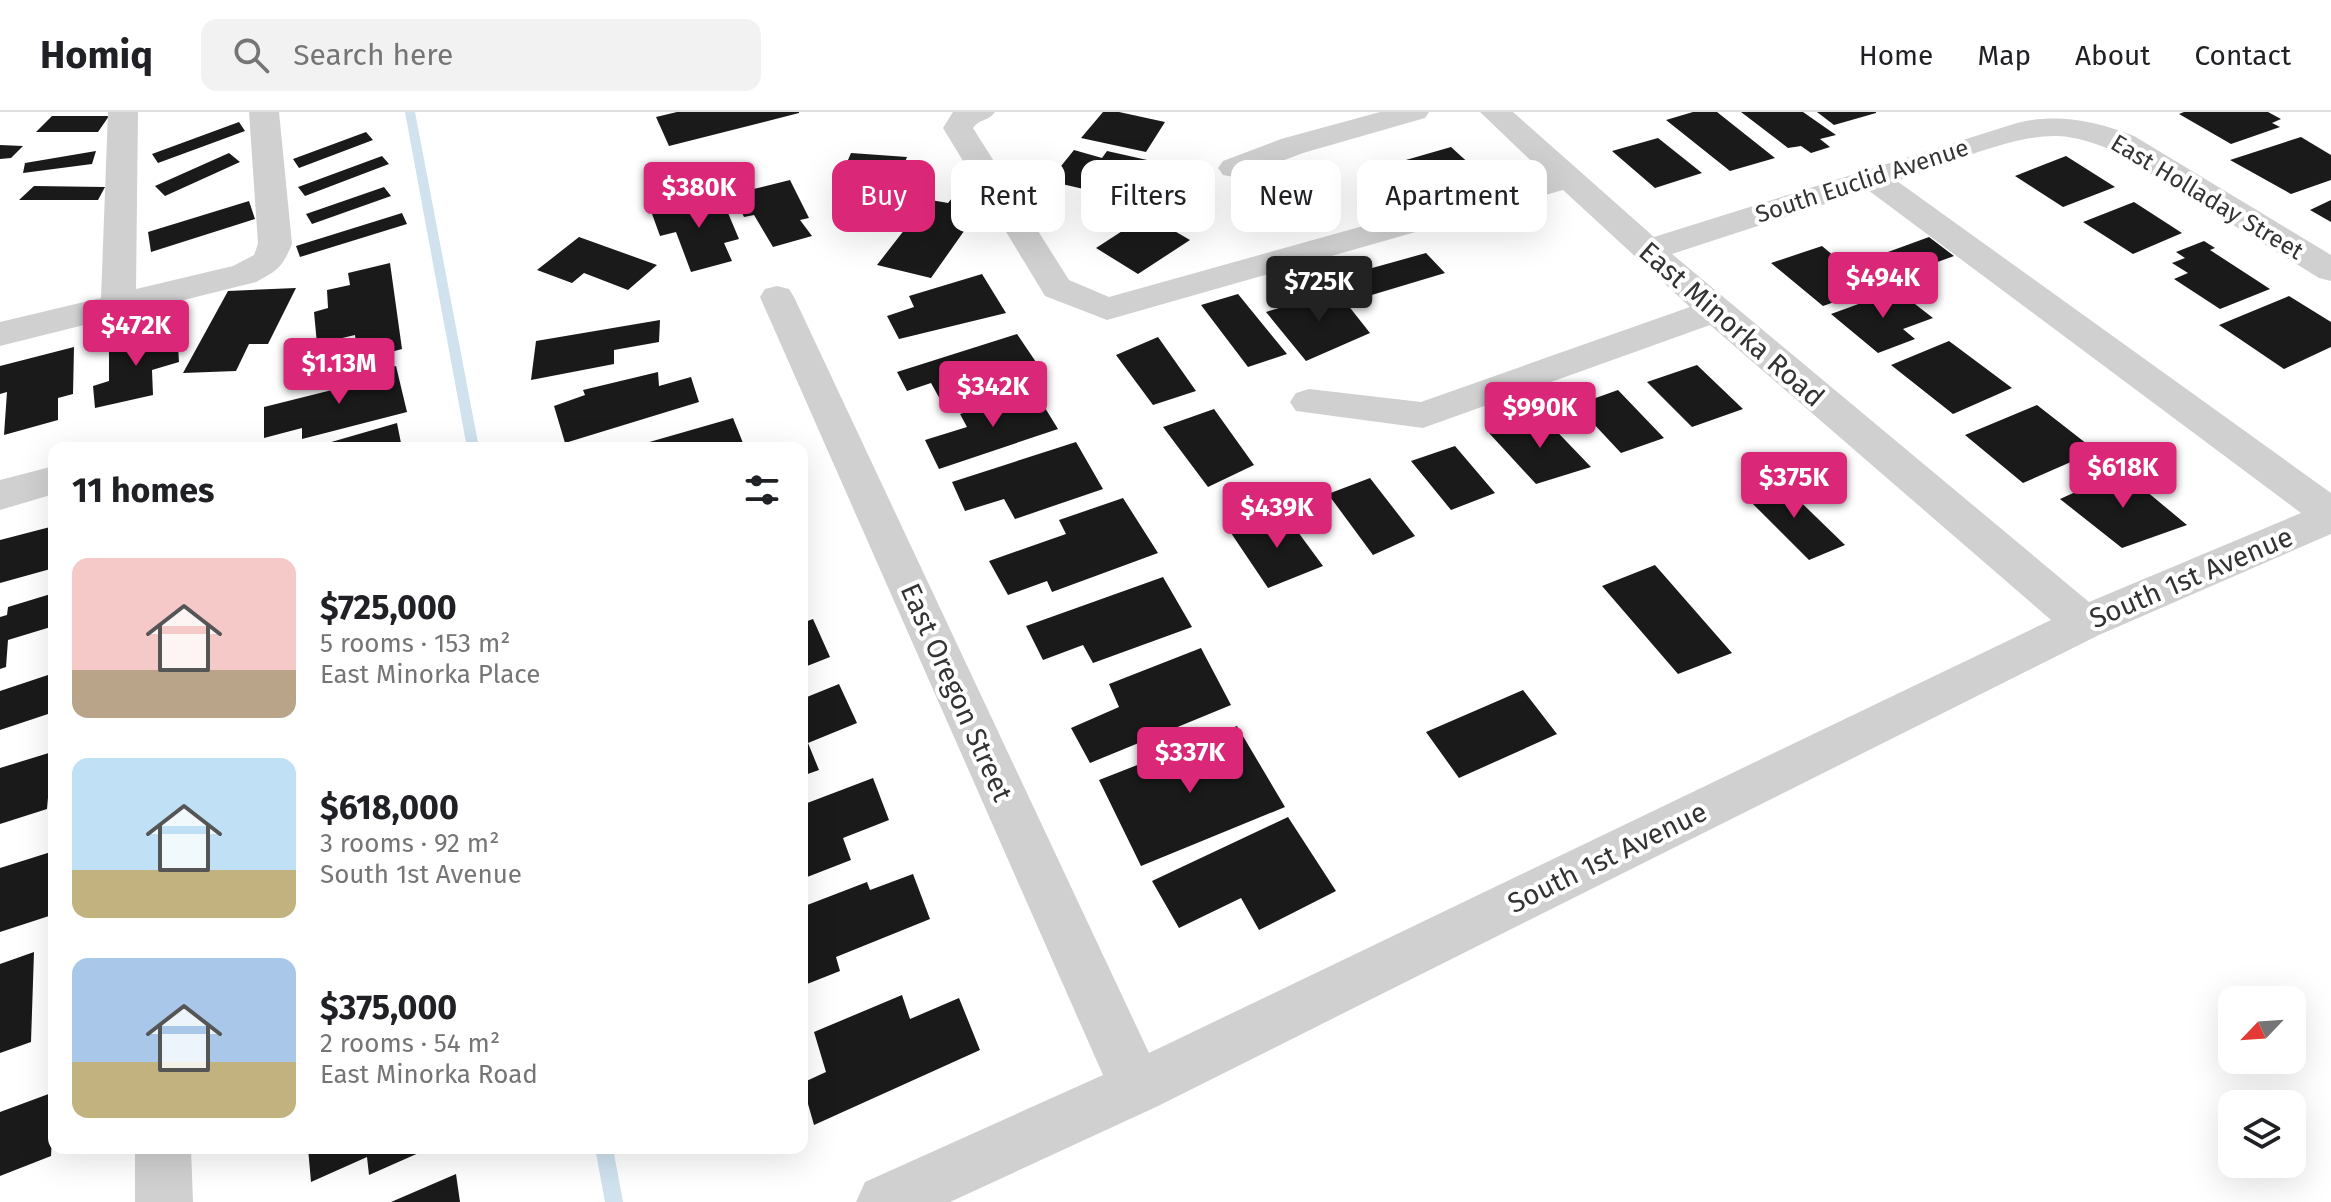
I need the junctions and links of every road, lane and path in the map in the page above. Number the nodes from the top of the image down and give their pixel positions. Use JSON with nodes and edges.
{"nodes":[{"id":1,"x":123,"y":112,"type":"edge"},
{"id":2,"x":264,"y":112,"type":"edge"},
{"id":3,"x":980,"y":112,"type":"edge"},
{"id":4,"x":1414,"y":112,"type":"edge"},
{"id":5,"x":1501,"y":113,"type":"edge"},
{"id":6,"x":2080,"y":123,"type":"edge"},
{"id":7,"x":1255,"y":160,"type":"edge"},
{"id":8,"x":1872,"y":178,"type":"junction"},
{"id":9,"x":1568,"y":179,"type":"junction"},
{"id":10,"x":1646,"y":251,"type":"junction"},
{"id":11,"x":2331,"y":270,"type":"edge"},
{"id":12,"x":777,"y":297,"type":"dead end"},
{"id":13,"x":118,"y":306,"type":"junction"},
{"id":14,"x":1715,"y":311,"type":"junction"},
{"id":15,"x":0,"y":334,"type":"edge"},
{"id":16,"x":1309,"y":402,"type":"dead end"},
{"id":17,"x":48,"y":482,"type":"edge"},
{"id":18,"x":0,"y":495,"type":"edge"},
{"id":19,"x":2331,"y":516,"type":"edge"},
{"id":20,"x":2084,"y":623,"type":"junction"},
{"id":21,"x":1137,"y":1088,"type":"junction"},
{"id":22,"x":163,"y":1154,"type":"edge"},
{"id":23,"x":164,"y":1202,"type":"edge"},
{"id":24,"x":885,"y":1202,"type":"edge"}],
"edges":[{"from":1,"to":13,"type":"street"},
{"from":2,"to":13,"type":"street"},
{"from":3,"to":9,"type":"street"},
{"from":4,"to":7,"type":"street"},
{"from":5,"to":9,"type":"street","name":"East Minorka Road"},
{"from":6,"to":8,"type":"street","name":"South Euclid Avenue"},
{"from":6,"to":11,"type":"street","name":"East Holladay Street"},
{"from":8,"to":10,"type":"street","name":"South Euclid Avenue"},
{"from":8,"to":19,"type":"street"},
{"from":9,"to":10,"type":"street","name":"East Minorka Road"},
{"from":10,"to":14,"type":"street","name":"East Minorka Road"},
{"from":12,"to":21,"type":"street","name":"East Oregon Street"},
{"from":13,"to":15,"type":"street"},
{"from":14,"to":16,"type":"street"},
{"from":14,"to":20,"type":"street","name":"East Minorka Road"},
{"from":17,"to":18,"type":"street"},
{"from":19,"to":20,"type":"street","name":"South 1st Avenue"},
{"from":20,"to":21,"type":"street","name":"South 1st Avenue"},
{"from":21,"to":24,"type":"street","name":"South 1st Avenue"},
{"from":22,"to":23,"type":"street"}]}
